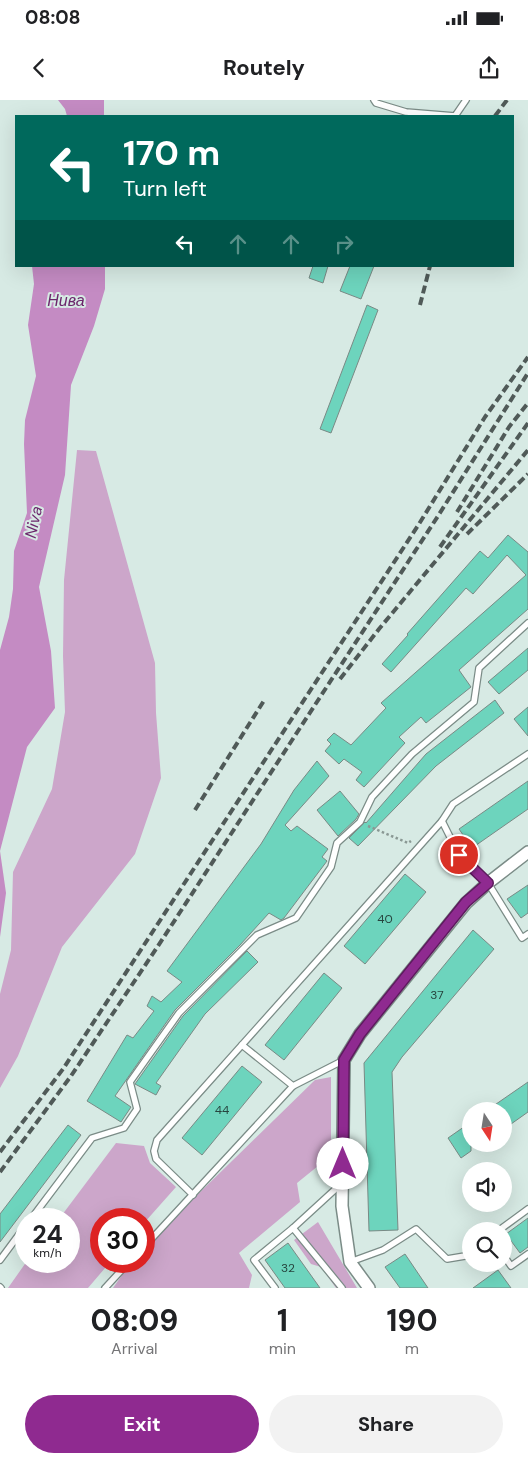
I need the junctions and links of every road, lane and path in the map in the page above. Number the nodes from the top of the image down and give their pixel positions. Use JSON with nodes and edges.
{"nodes":[{"id":1,"x":374,"y":100,"type":"edge"},
{"id":2,"x":466,"y":100,"type":"edge"},
{"id":3,"x":443,"y":115,"type":"edge"},
{"id":4,"x":456,"y":115,"type":"edge"},
{"id":5,"x":528,"y":623,"type":"edge"},
{"id":6,"x":528,"y":754,"type":"edge"},
{"id":7,"x":442,"y":821,"type":"junction"},
{"id":8,"x":360,"y":822,"type":"junction"},
{"id":9,"x":415,"y":838,"type":"dead end"},
{"id":10,"x":528,"y":852,"type":"edge"},
{"id":11,"x":488,"y":883,"type":"junction"},
{"id":12,"x":528,"y":934,"type":"edge"},
{"id":13,"x":242,"y":1045,"type":"junction"},
{"id":14,"x":344,"y":1060,"type":"junction"},
{"id":15,"x":293,"y":1086,"type":"junction"},
{"id":16,"x":343,"y":1182,"type":"junction"},
{"id":17,"x":193,"y":1195,"type":"junction"},
{"id":18,"x":39,"y":1208,"type":"edge"},
{"id":19,"x":528,"y":1209,"type":"edge"},
{"id":20,"x":510,"y":1222,"type":"edge"},
{"id":21,"x":293,"y":1228,"type":"junction"},
{"id":22,"x":155,"y":1235,"type":"edge"},
{"id":23,"x":15,"y":1240,"type":"edge"},
{"id":24,"x":528,"y":1254,"type":"edge"},
{"id":25,"x":462,"y":1256,"type":"edge"},
{"id":26,"x":0,"y":1260,"type":"edge"},
{"id":27,"x":350,"y":1262,"type":"junction"},
{"id":28,"x":512,"y":1265,"type":"edge"},
{"id":29,"x":119,"y":1273,"type":"edge"},
{"id":30,"x":105,"y":1288,"type":"edge"},
{"id":31,"x":274,"y":1288,"type":"edge"},
{"id":32,"x":342,"y":1288,"type":"edge"},
{"id":33,"x":369,"y":1288,"type":"edge"}],
"edges":[{"from":1,"to":3,"type":"lane"},
{"from":2,"to":4,"type":"lane"},
{"from":5,"to":8,"type":"lane"},
{"from":6,"to":7,"type":"lane"},
{"from":7,"to":11,"type":"lane"},
{"from":7,"to":13,"type":"lane"},
{"from":8,"to":9,"type":"path"},
{"from":8,"to":18,"type":"lane"},
{"from":10,"to":11,"type":"street"},
{"from":11,"to":12,"type":"lane"},
{"from":11,"to":14,"type":"street"},
{"from":13,"to":15,"type":"lane"},
{"from":13,"to":17,"type":"lane"},
{"from":14,"to":15,"type":"lane"},
{"from":14,"to":16,"type":"street"},
{"from":15,"to":17,"type":"lane"},
{"from":16,"to":21,"type":"lane"},
{"from":16,"to":27,"type":"street"},
{"from":17,"to":22,"type":"lane"},
{"from":19,"to":20,"type":"lane"},
{"from":21,"to":31,"type":"lane"},
{"from":21,"to":32,"type":"lane"},
{"from":23,"to":26,"type":"lane"},
{"from":24,"to":28,"type":"lane"},
{"from":25,"to":27,"type":"lane"},
{"from":27,"to":33,"type":"street"},
{"from":29,"to":30,"type":"lane"}]}
